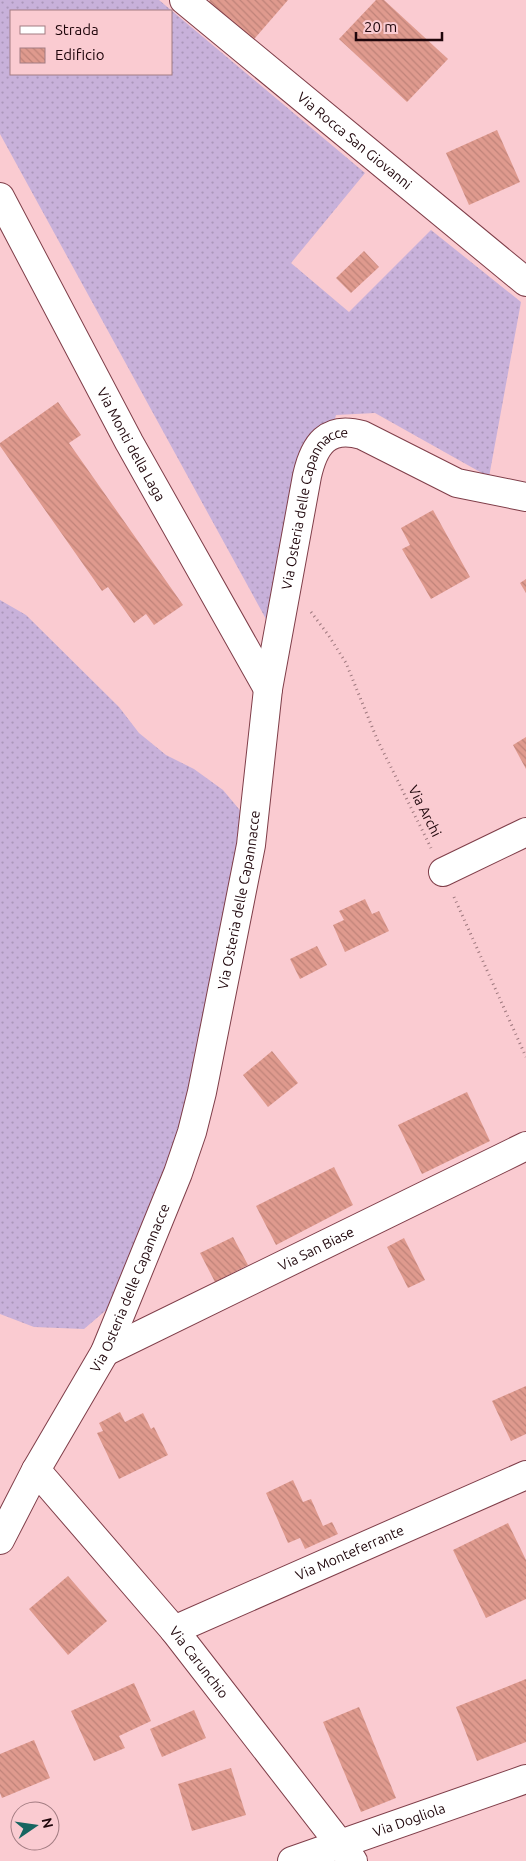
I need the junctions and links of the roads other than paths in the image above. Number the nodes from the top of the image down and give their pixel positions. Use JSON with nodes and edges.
{"nodes":[{"id":1,"x":184,"y":0,"type":"edge"},
{"id":2,"x":0,"y":197,"type":"edge"},
{"id":3,"x":526,"y":282,"type":"edge"},
{"id":4,"x":526,"y":497,"type":"edge"},
{"id":5,"x":268,"y":689,"type":"junction"},
{"id":6,"x":526,"y":832,"type":"edge"},
{"id":7,"x":443,"y":872,"type":"road end"},
{"id":8,"x":526,"y":1146,"type":"edge"},
{"id":9,"x":105,"y":1352,"type":"junction"},
{"id":10,"x":36,"y":1470,"type":"junction"},
{"id":11,"x":526,"y":1475,"type":"edge"},
{"id":12,"x":0,"y":1540,"type":"edge"},
{"id":13,"x":174,"y":1630,"type":"junction"},
{"id":14,"x":526,"y":1779,"type":"edge"},
{"id":15,"x":346,"y":1853,"type":"edge"},
{"id":16,"x":292,"y":1861,"type":"edge"}],
"edges":[{"from":1,"to":3,"type":"street","name":"Via Rocca San Giovanni"},
{"from":2,"to":5,"type":"street","name":"Via Monti della Laga"},
{"from":4,"to":5,"type":"street","name":"Via Osteria delle Capannacce"},
{"from":5,"to":9,"type":"street","name":"Via Osteria delle Capannacce"},
{"from":6,"to":7,"type":"street"},
{"from":8,"to":9,"type":"street","name":"Via San Biase"},
{"from":9,"to":10,"type":"street","name":"Via Osteria delle Capannacce"},
{"from":10,"to":12,"type":"street","name":"Via Osteria delle Capannacce"},
{"from":10,"to":13,"type":"street","name":"Via Carunchio"},
{"from":11,"to":13,"type":"street","name":"Via Monteferrante"},
{"from":13,"to":15,"type":"street","name":"Via Carunchio"},
{"from":14,"to":15,"type":"street","name":"Via Dogliola"},
{"from":15,"to":16,"type":"street","name":"Via Dogliola"}]}
